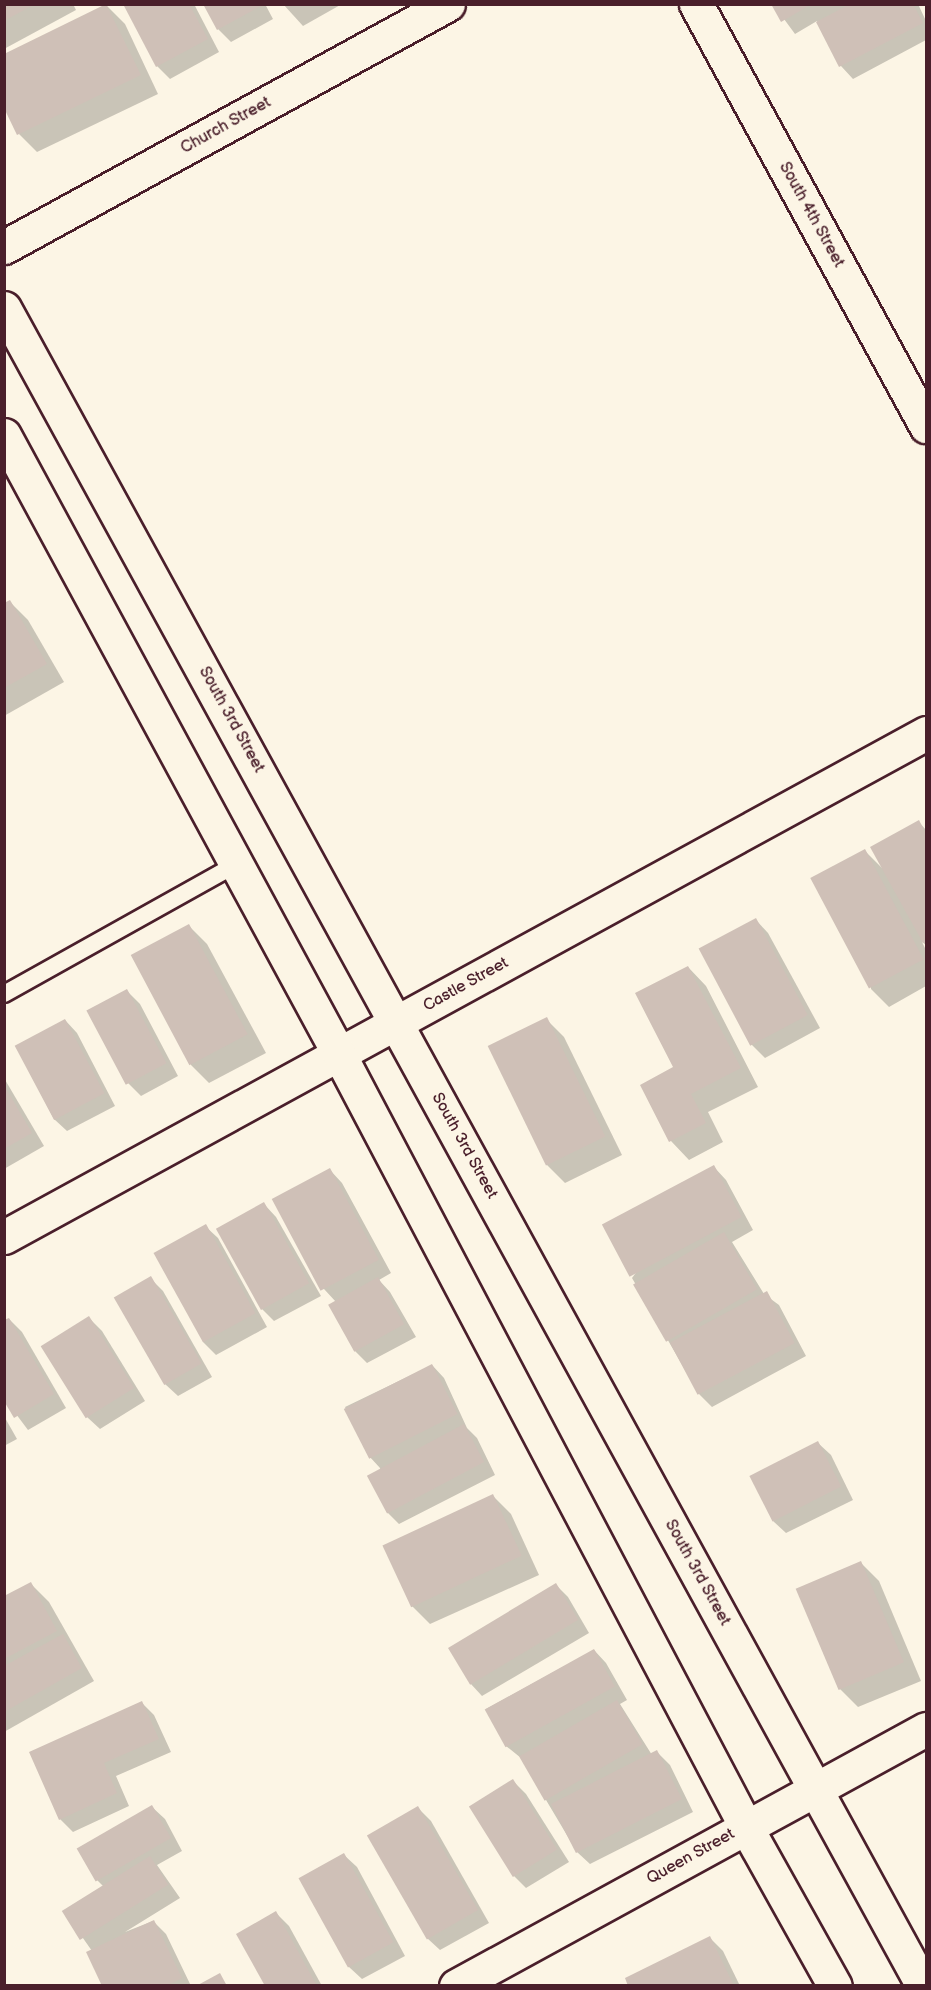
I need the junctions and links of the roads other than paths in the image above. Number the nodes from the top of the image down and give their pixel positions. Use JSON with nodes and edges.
{"nodes":[{"id":1,"x":448,"y":4,"type":"edge"},
{"id":2,"x":696,"y":4,"type":"edge"},
{"id":3,"x":4,"y":247,"type":"edge"},
{"id":4,"x":4,"y":308,"type":"edge"},
{"id":5,"x":927,"y":426,"type":"edge"},
{"id":6,"x":4,"y":435,"type":"edge"},
{"id":7,"x":927,"y":733,"type":"edge"},
{"id":8,"x":237,"y":864,"type":"junction"},
{"id":9,"x":4,"y":994,"type":"edge"},
{"id":10,"x":397,"y":1023,"type":"junction"},
{"id":11,"x":339,"y":1054,"type":"junction"},
{"id":12,"x":4,"y":1237,"type":"edge"},
{"id":13,"x":927,"y":1729,"type":"edge"},
{"id":14,"x":815,"y":1790,"type":"junction"},
{"id":15,"x":746,"y":1827,"type":"junction"},
{"id":16,"x":456,"y":1986,"type":"edge"},
{"id":17,"x":835,"y":1986,"type":"edge"},
{"id":18,"x":923,"y":1986,"type":"edge"}],
"edges":[{"from":1,"to":3,"type":"main road","name":"Church Street"},
{"from":2,"to":5,"type":"main road","name":"South 4th Street"},
{"from":4,"to":10,"type":"main road","name":"South 3rd Street"},
{"from":6,"to":8,"type":"main road"},
{"from":7,"to":10,"type":"main road","name":"Castle Street"},
{"from":8,"to":9,"type":"lane"},
{"from":8,"to":11,"type":"main road"},
{"from":10,"to":11,"type":"main road","name":"Castle Street"},
{"from":10,"to":14,"type":"main road","name":"South 3rd Street"},
{"from":11,"to":12,"type":"main road","name":"Castle Street"},
{"from":11,"to":15,"type":"main road"},
{"from":13,"to":14,"type":"main road","name":"Queen Street"},
{"from":14,"to":15,"type":"main road","name":"Queen Street"},
{"from":14,"to":18,"type":"main road","name":"South 3rd Street"},
{"from":15,"to":16,"type":"main road","name":"Queen Street"},
{"from":15,"to":17,"type":"main road"}]}
